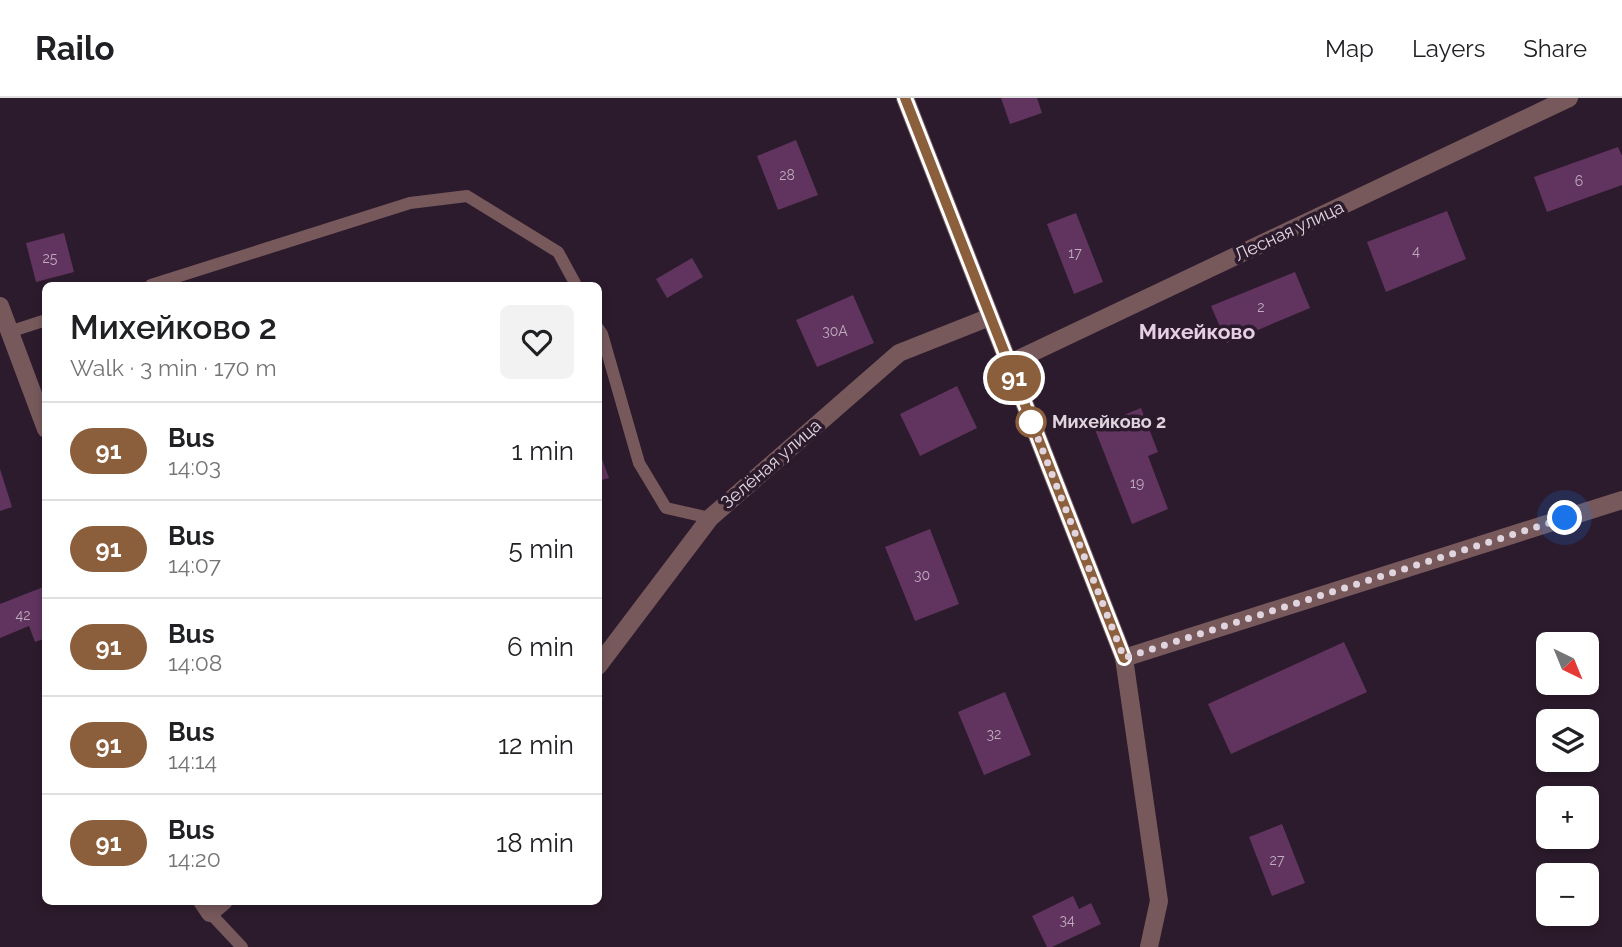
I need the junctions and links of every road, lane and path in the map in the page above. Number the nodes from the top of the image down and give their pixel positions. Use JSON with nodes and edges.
{"nodes":[{"id":1,"x":905,"y":98,"type":"edge"},
{"id":2,"x":1569,"y":98,"type":"edge"},
{"id":3,"x":160,"y":282,"type":"edge"},
{"id":4,"x":574,"y":282,"type":"edge"},
{"id":5,"x":0,"y":306,"type":"edge"},
{"id":6,"x":990,"y":317,"type":"junction"},
{"id":7,"x":42,"y":321,"type":"edge"},
{"id":8,"x":9,"y":332,"type":"junction"},
{"id":9,"x":602,"y":334,"type":"edge"},
{"id":10,"x":1008,"y":364,"type":"junction"},
{"id":11,"x":42,"y":419,"type":"edge"},
{"id":12,"x":1622,"y":500,"type":"edge"},
{"id":13,"x":710,"y":518,"type":"junction"},
{"id":14,"x":1124,"y":658,"type":"junction"},
{"id":15,"x":602,"y":661,"type":"edge"},
{"id":16,"x":206,"y":907,"type":"edge"},
{"id":17,"x":242,"y":947,"type":"edge"},
{"id":18,"x":1149,"y":947,"type":"edge"}],
"edges":[{"from":1,"to":6,"type":"street"},
{"from":2,"to":10,"type":"street","name":"Лесная улица"},
{"from":3,"to":4,"type":"lane"},
{"from":5,"to":8,"type":"street"},
{"from":6,"to":10,"type":"street"},
{"from":6,"to":13,"type":"street","name":"Зелёная улица"},
{"from":7,"to":8,"type":"lane"},
{"from":8,"to":11,"type":"street"},
{"from":9,"to":13,"type":"lane"},
{"from":10,"to":14,"type":"street"},
{"from":12,"to":14,"type":"street"},
{"from":13,"to":15,"type":"street","name":"Зелёная улица"},
{"from":14,"to":18,"type":"street"},
{"from":16,"to":17,"type":"lane"}]}
